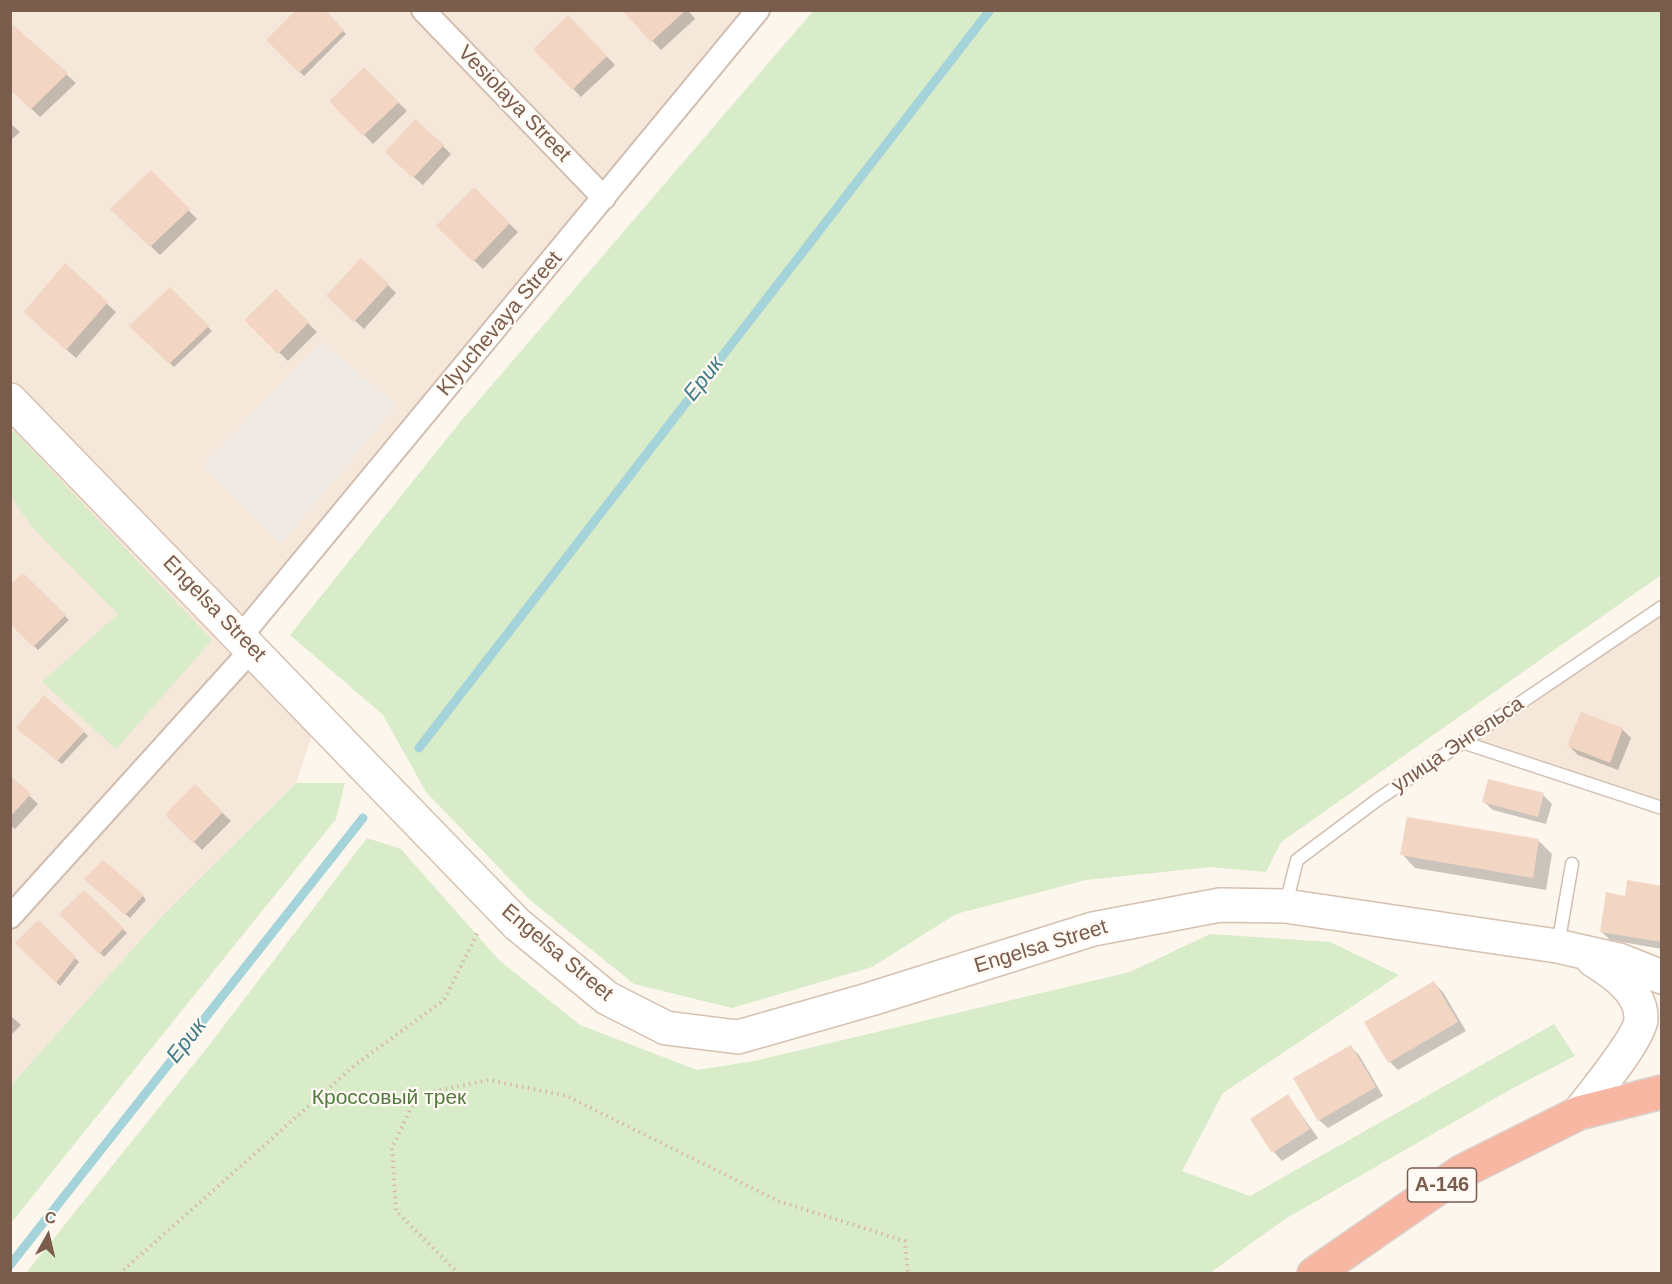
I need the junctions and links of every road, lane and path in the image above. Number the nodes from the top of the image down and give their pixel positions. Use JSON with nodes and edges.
{"nodes":[{"id":1,"x":423,"y":10,"type":"edge"},
{"id":2,"x":758,"y":10,"type":"edge"},
{"id":3,"x":604,"y":198,"type":"junction"},
{"id":4,"x":10,"y":400,"type":"edge"},
{"id":5,"x":1662,"y":608,"type":"edge"},
{"id":6,"x":247,"y":642,"type":"junction"},
{"id":7,"x":1462,"y":742,"type":"junction"},
{"id":8,"x":1662,"y":808,"type":"edge"},
{"id":9,"x":1572,"y":864,"type":"dead end"},
{"id":10,"x":494,"y":900,"type":"junction"},
{"id":11,"x":1286,"y":906,"type":"junction"},
{"id":12,"x":10,"y":917,"type":"edge"},
{"id":13,"x":1567,"y":948,"type":"junction"},
{"id":14,"x":1662,"y":977,"type":"edge"},
{"id":15,"x":1662,"y":1092,"type":"edge"},
{"id":16,"x":1579,"y":1113,"type":"junction"},
{"id":17,"x":119,"y":1274,"type":"edge"},
{"id":18,"x":459,"y":1274,"type":"edge"},
{"id":19,"x":908,"y":1274,"type":"edge"},
{"id":20,"x":1314,"y":1274,"type":"edge"}],
"edges":[{"from":1,"to":3,"type":"street","name":"Vesiolaya Street"},
{"from":2,"to":3,"type":"street","name":"Klyuchevaya Street"},
{"from":3,"to":6,"type":"street","name":"Klyuchevaya Street"},
{"from":4,"to":6,"type":"street","name":"Engelsa Street"},
{"from":5,"to":7,"type":"lane","name":"улица Энгельса"},
{"from":6,"to":10,"type":"street","name":"Engelsa Street"},
{"from":6,"to":12,"type":"street","name":"Klyuchevaya Street"},
{"from":7,"to":8,"type":"lane"},
{"from":7,"to":11,"type":"lane","name":"улица Энгельса"},
{"from":9,"to":13,"type":"lane"},
{"from":10,"to":11,"type":"street","name":"Engelsa Street"},
{"from":10,"to":17,"type":"path"},
{"from":11,"to":13,"type":"street","name":"Engelsa Street"},
{"from":13,"to":14,"type":"street","name":"Engelsa Street"},
{"from":13,"to":16,"type":"street","name":"Engelsa Street"},
{"from":15,"to":16,"type":"highway","number":"А-146"},
{"from":16,"to":20,"type":"highway","number":"А-146"},
{"from":18,"to":19,"type":"path"}]}
